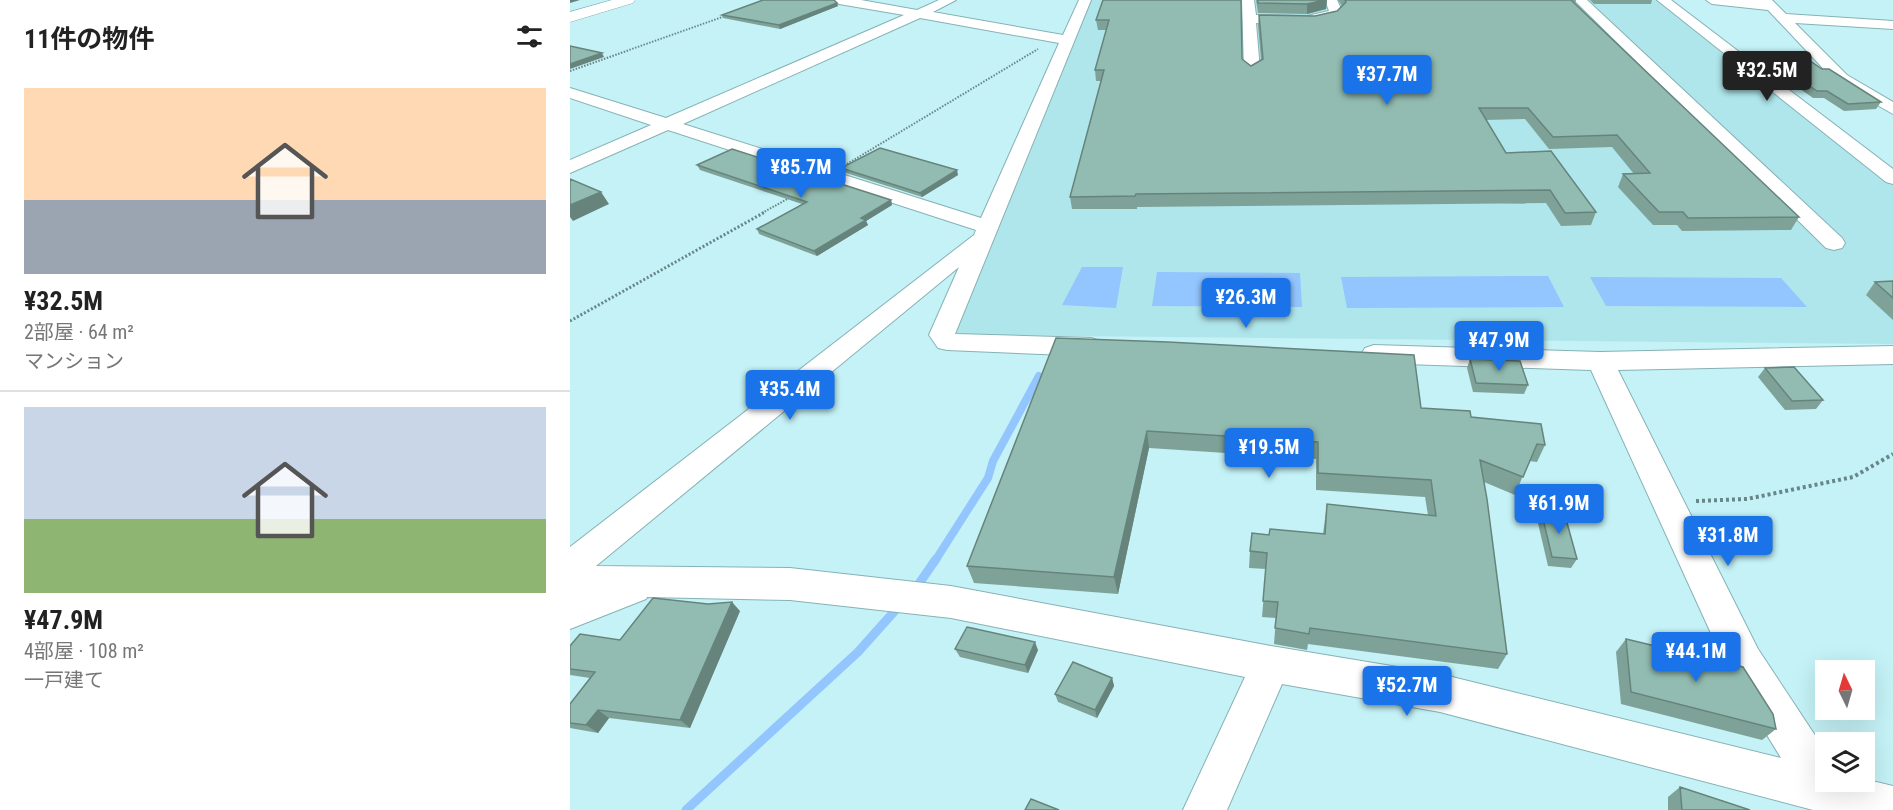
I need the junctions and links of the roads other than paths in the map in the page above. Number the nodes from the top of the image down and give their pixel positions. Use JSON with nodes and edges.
{"nodes":[{"id":1,"x":628,"y":0,"type":"edge"},
{"id":2,"x":839,"y":0,"type":"edge"},
{"id":3,"x":950,"y":0,"type":"edge"},
{"id":4,"x":1085,"y":0,"type":"edge"},
{"id":5,"x":1248,"y":0,"type":"edge"},
{"id":6,"x":1331,"y":0,"type":"edge"},
{"id":7,"x":1581,"y":0,"type":"edge"},
{"id":8,"x":1663,"y":0,"type":"edge"},
{"id":9,"x":1712,"y":0,"type":"edge"},
{"id":10,"x":1773,"y":8,"type":"edge"},
{"id":11,"x":918,"y":14,"type":"junction"},
{"id":12,"x":570,"y":18,"type":"edge"},
{"id":13,"x":1250,"y":19,"type":"junction"},
{"id":14,"x":1893,"y":25,"type":"edge"},
{"id":15,"x":1063,"y":39,"type":"junction"},
{"id":16,"x":1252,"y":70,"type":"edge"},
{"id":17,"x":570,"y":93,"type":"edge"},
{"id":18,"x":1893,"y":109,"type":"edge"},
{"id":19,"x":669,"y":124,"type":"junction"},
{"id":20,"x":570,"y":167,"type":"edge"},
{"id":21,"x":1893,"y":178,"type":"edge"},
{"id":22,"x":984,"y":233,"type":"junction"},
{"id":23,"x":1834,"y":243,"type":"dead end"},
{"id":24,"x":1113,"y":347,"type":"edge"},
{"id":25,"x":1351,"y":354,"type":"edge"},
{"id":26,"x":1893,"y":355,"type":"edge"},
{"id":27,"x":1600,"y":361,"type":"junction"},
{"id":28,"x":570,"y":567,"type":"edge"},
{"id":29,"x":651,"y":581,"type":"junction"},
{"id":30,"x":570,"y":582,"type":"edge"},
{"id":31,"x":570,"y":612,"type":"edge"},
{"id":32,"x":1271,"y":664,"type":"junction"},
{"id":33,"x":1832,"y":800,"type":"edge"},
{"id":34,"x":1893,"y":808,"type":"edge"},
{"id":35,"x":1205,"y":810,"type":"edge"}],
"edges":[{"from":1,"to":12,"type":"main road"},
{"from":2,"to":11,"type":"street"},
{"from":3,"to":11,"type":"street"},
{"from":4,"to":15,"type":"street"},
{"from":5,"to":13,"type":"street"},
{"from":6,"to":13,"type":"street"},
{"from":7,"to":23,"type":"street"},
{"from":8,"to":21,"type":"street"},
{"from":9,"to":10,"type":"street"},
{"from":10,"to":14,"type":"street"},
{"from":10,"to":18,"type":"street"},
{"from":11,"to":15,"type":"street"},
{"from":11,"to":19,"type":"street"},
{"from":13,"to":16,"type":"street"},
{"from":15,"to":22,"type":"street"},
{"from":17,"to":19,"type":"street"},
{"from":19,"to":20,"type":"street"},
{"from":19,"to":22,"type":"street"},
{"from":22,"to":24,"type":"street"},
{"from":22,"to":28,"type":"street"},
{"from":25,"to":27,"type":"street"},
{"from":26,"to":27,"type":"street"},
{"from":27,"to":33,"type":"street"},
{"from":29,"to":30,"type":"street"},
{"from":29,"to":31,"type":"street"},
{"from":29,"to":32,"type":"street"},
{"from":32,"to":33,"type":"street"},
{"from":32,"to":35,"type":"street"},
{"from":33,"to":34,"type":"street"}]}
